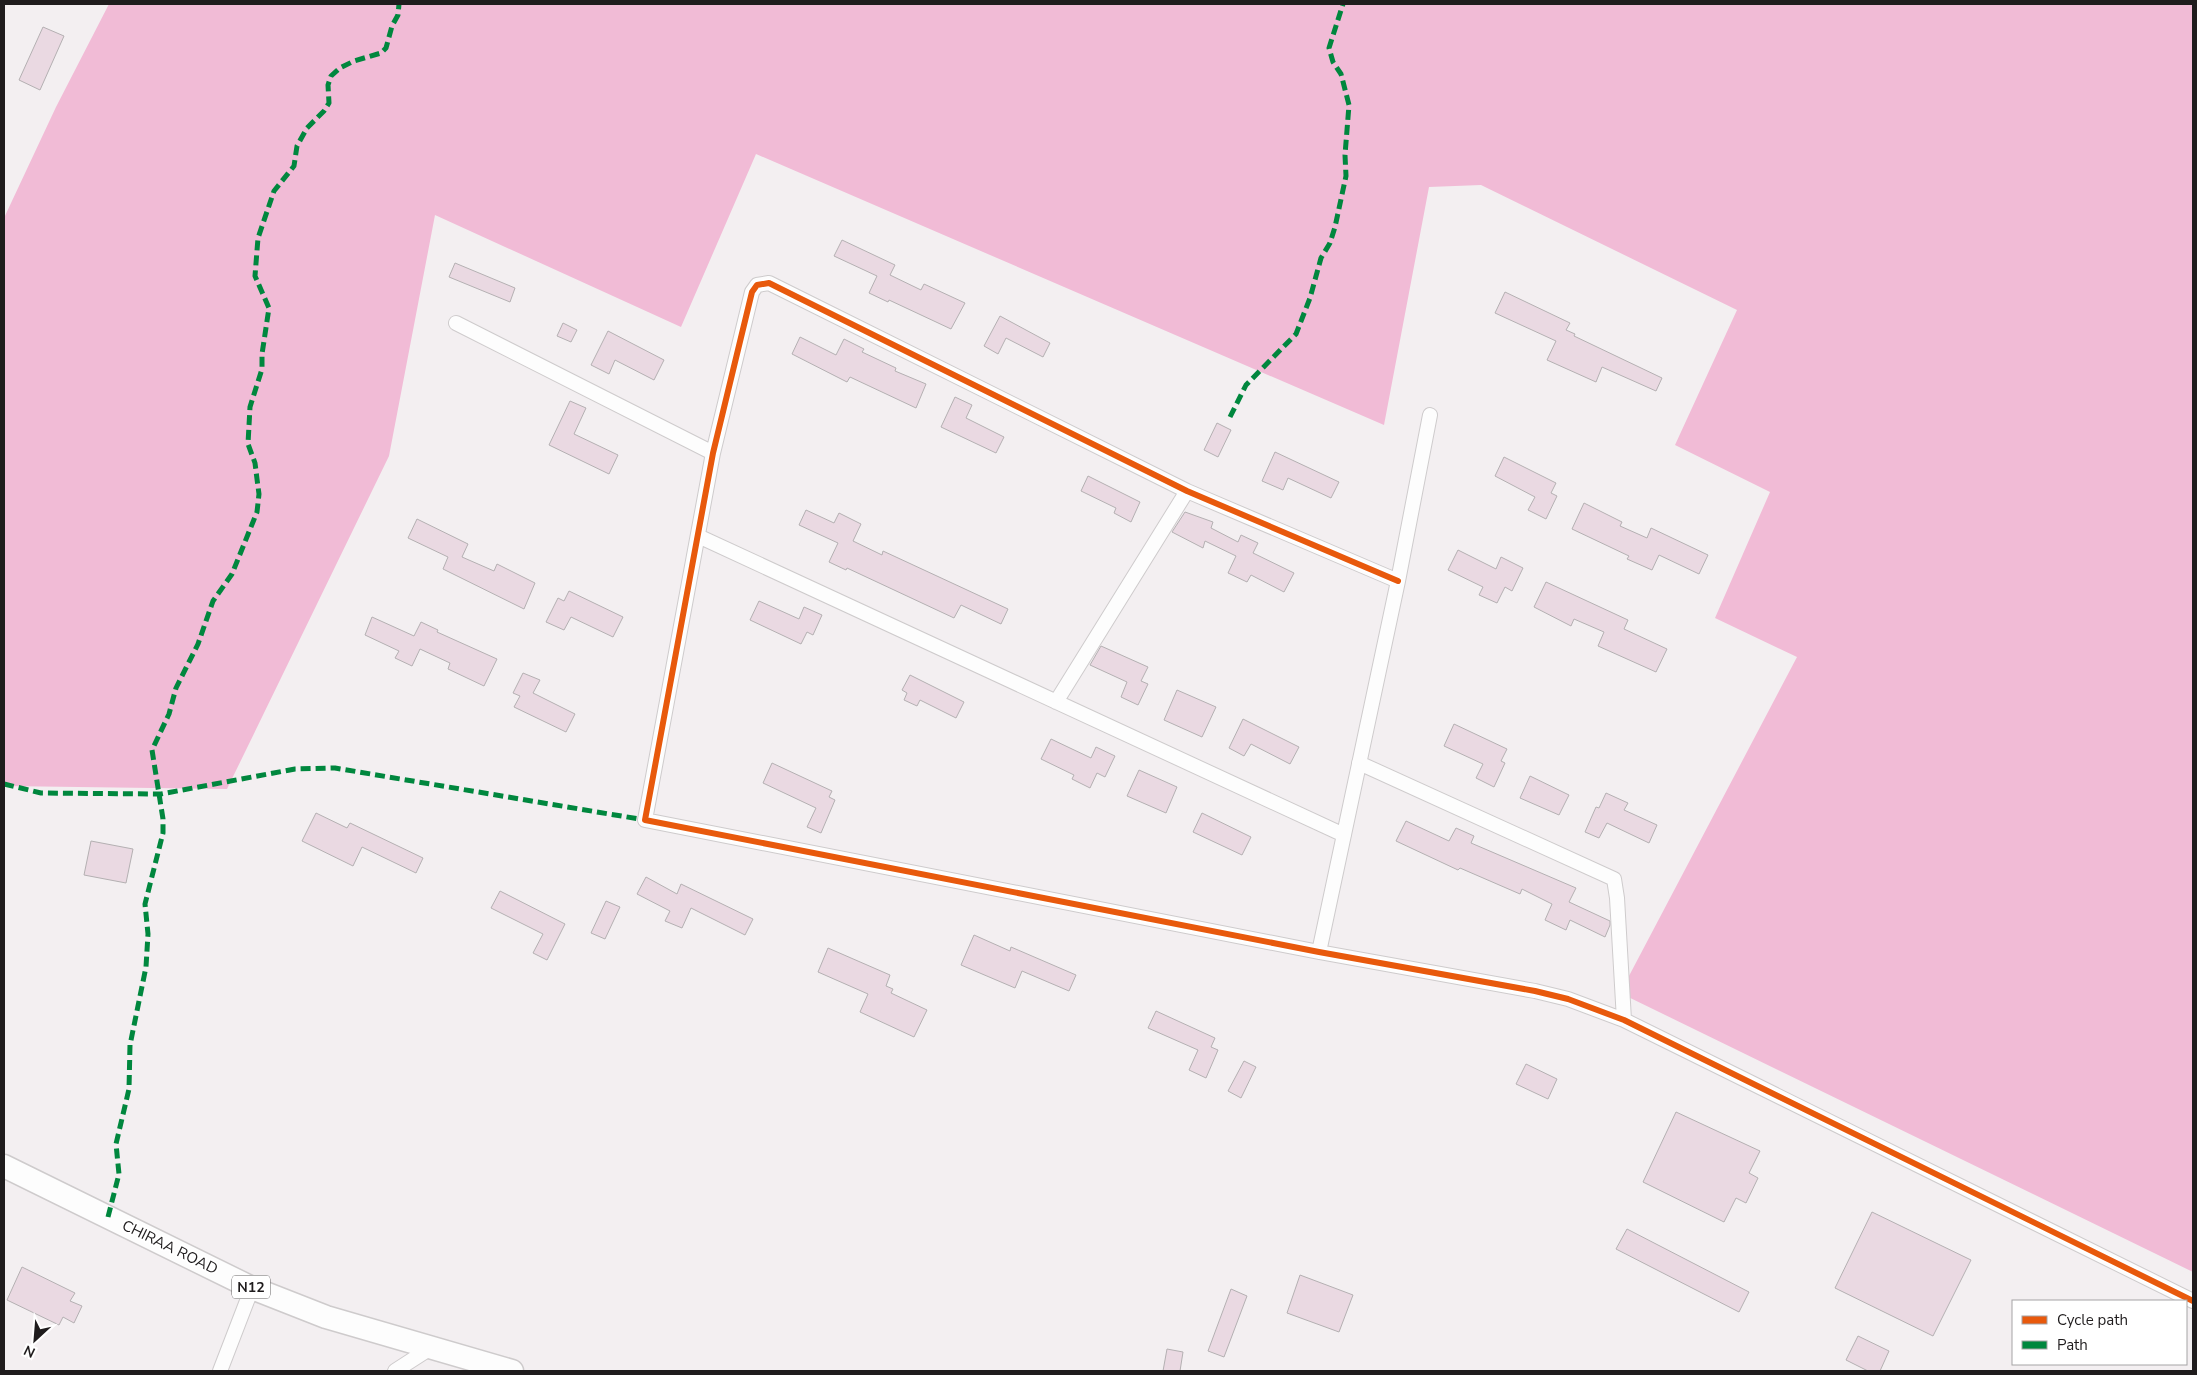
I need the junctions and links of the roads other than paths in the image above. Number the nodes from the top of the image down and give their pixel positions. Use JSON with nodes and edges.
{"nodes":[{"id":1,"x":456,"y":323,"type":"dead end"},
{"id":2,"x":1430,"y":415,"type":"dead end"},
{"id":3,"x":713,"y":453,"type":"junction"},
{"id":4,"x":1187,"y":491,"type":"junction"},
{"id":5,"x":698,"y":536,"type":"junction"},
{"id":6,"x":1398,"y":580,"type":"junction"},
{"id":7,"x":1056,"y":702,"type":"junction"},
{"id":8,"x":1359,"y":763,"type":"junction"},
{"id":9,"x":1344,"y":834,"type":"junction"},
{"id":10,"x":1319,"y":952,"type":"junction"},
{"id":11,"x":1624,"y":1020,"type":"junction"},
{"id":12,"x":4,"y":1166,"type":"edge"},
{"id":13,"x":252,"y":1288,"type":"junction"},
{"id":14,"x":2193,"y":1302,"type":"edge"},
{"id":15,"x":429,"y":1349,"type":"junction"},
{"id":16,"x":220,"y":1371,"type":"edge"},
{"id":17,"x":395,"y":1371,"type":"edge"},
{"id":18,"x":512,"y":1371,"type":"edge"}],
"edges":[{"from":1,"to":3,"type":"street"},
{"from":2,"to":6,"type":"street"},
{"from":3,"to":4,"type":"street"},
{"from":3,"to":5,"type":"street"},
{"from":4,"to":6,"type":"street"},
{"from":4,"to":7,"type":"street"},
{"from":5,"to":7,"type":"street"},
{"from":5,"to":10,"type":"street"},
{"from":6,"to":8,"type":"street"},
{"from":7,"to":9,"type":"street"},
{"from":8,"to":9,"type":"street"},
{"from":8,"to":11,"type":"street"},
{"from":9,"to":10,"type":"street"},
{"from":10,"to":11,"type":"street"},
{"from":11,"to":14,"type":"street"},
{"from":12,"to":13,"type":"highway","name":"CHIRAA ROAD","number":"N12"},
{"from":13,"to":15,"type":"highway","name":"CHIRAA ROAD","number":"N12"},
{"from":13,"to":16,"type":"street"},
{"from":15,"to":17,"type":"street"},
{"from":15,"to":18,"type":"highway","name":"CHIRAA ROAD","number":"N12"}]}
